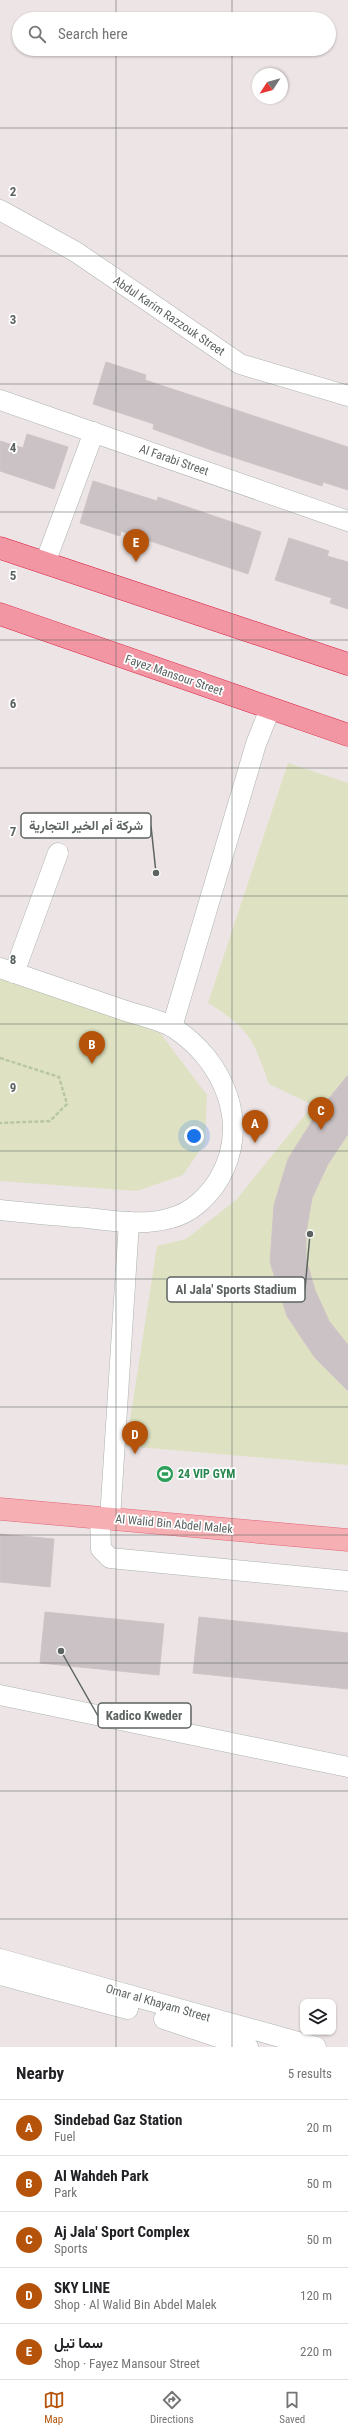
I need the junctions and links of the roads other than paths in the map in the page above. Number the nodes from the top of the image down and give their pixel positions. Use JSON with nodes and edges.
{"nodes":[{"id":1,"x":0,"y":210,"type":"edge"},
{"id":2,"x":348,"y":396,"type":"edge"},
{"id":3,"x":0,"y":400,"type":"edge"},
{"id":4,"x":94,"y":432,"type":"junction"},
{"id":5,"x":348,"y":521,"type":"edge"},
{"id":6,"x":0,"y":548,"type":"edge"},
{"id":7,"x":45,"y":563,"type":"junction"},
{"id":8,"x":0,"y":614,"type":"edge"},
{"id":9,"x":348,"y":664,"type":"edge"},
{"id":10,"x":270,"y":709,"type":"junction"},
{"id":11,"x":348,"y":735,"type":"edge"},
{"id":12,"x":58,"y":853,"type":"dead end"},
{"id":13,"x":7,"y":970,"type":"edge"},
{"id":14,"x":172,"y":1027,"type":"junction"},
{"id":15,"x":0,"y":1210,"type":"edge"},
{"id":16,"x":129,"y":1222,"type":"junction"},
{"id":17,"x":0,"y":1509,"type":"edge"},
{"id":18,"x":105,"y":1518,"type":"junction"},
{"id":19,"x":348,"y":1540,"type":"edge"},
{"id":20,"x":348,"y":1580,"type":"edge"},
{"id":21,"x":0,"y":1695,"type":"edge"},
{"id":22,"x":348,"y":1767,"type":"edge"},
{"id":23,"x":0,"y":1959,"type":"edge"},
{"id":24,"x":0,"y":1975,"type":"edge"},
{"id":25,"x":248,"y":2047,"type":"edge"},
{"id":26,"x":316,"y":2047,"type":"edge"}],
"edges":[{"from":1,"to":2,"type":"street","name":"Abdul Karim Razzouk Street"},
{"from":3,"to":4,"type":"street","name":"Al Farabi Street"},
{"from":4,"to":5,"type":"street","name":"Al Farabi Street"},
{"from":4,"to":7,"type":"street"},
{"from":6,"to":7,"type":"highway"},
{"from":7,"to":9,"type":"highway"},
{"from":8,"to":10,"type":"highway","name":"Fayez Mansour Street"},
{"from":10,"to":11,"type":"highway","name":"Fayez Mansour Street"},
{"from":10,"to":14,"type":"street"},
{"from":12,"to":13,"type":"street"},
{"from":13,"to":14,"type":"street"},
{"from":14,"to":16,"type":"street"},
{"from":15,"to":16,"type":"street"},
{"from":16,"to":18,"type":"street"},
{"from":17,"to":18,"type":"main road","name":"Al Walid Bin Abdel Malek"},
{"from":18,"to":19,"type":"main road","name":"Al Walid Bin Abdel Malek"},
{"from":18,"to":20,"type":"street"},
{"from":21,"to":22,"type":"street"},
{"from":23,"to":26,"type":"street","name":"Omar al Khayam Street"},
{"from":24,"to":25,"type":"street","name":"Omar al Khayam Street"}]}
